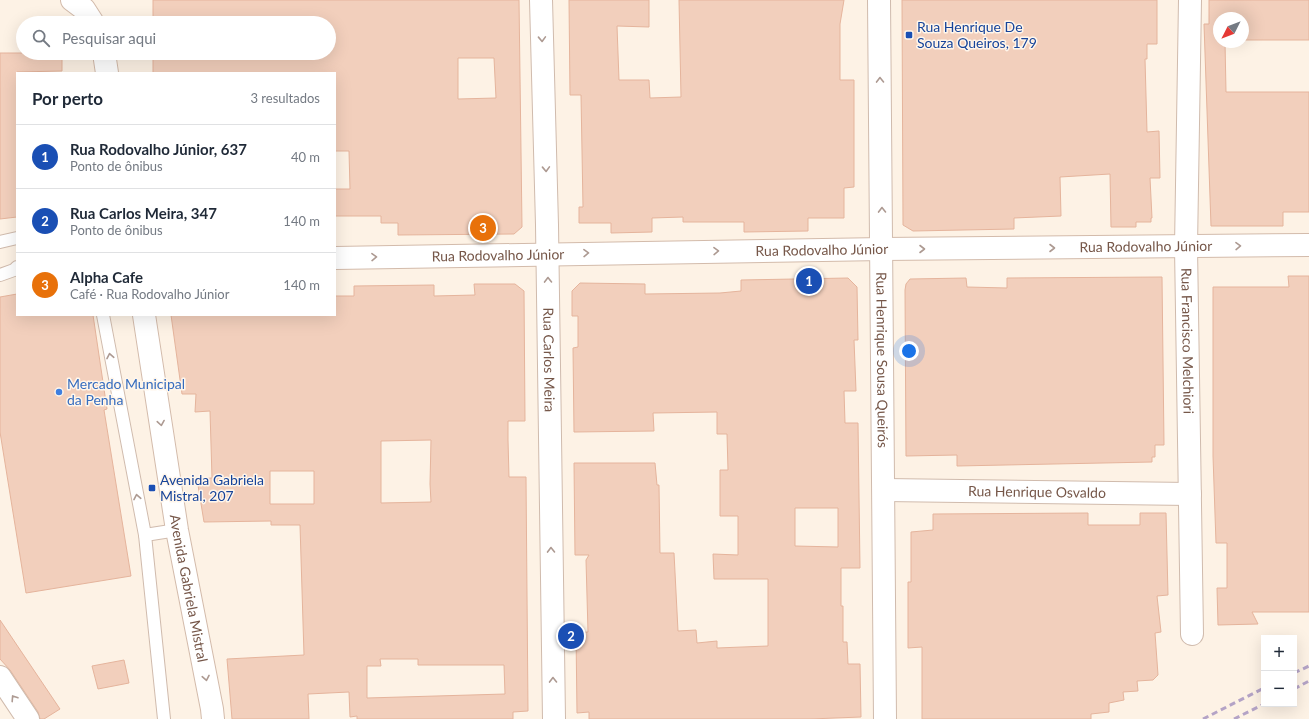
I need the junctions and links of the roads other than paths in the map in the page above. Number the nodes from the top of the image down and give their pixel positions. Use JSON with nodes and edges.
{"nodes":[{"id":1,"x":72,"y":0,"type":"edge"},
{"id":2,"x":96,"y":0,"type":"edge"},
{"id":3,"x":541,"y":0,"type":"edge"},
{"id":4,"x":879,"y":0,"type":"edge"},
{"id":5,"x":1190,"y":0,"type":"edge"},
{"id":6,"x":88,"y":16,"type":"edge"},
{"id":7,"x":98,"y":16,"type":"edge"},
{"id":8,"x":105,"y":60,"type":"edge"},
{"id":9,"x":107,"y":72,"type":"edge"},
{"id":10,"x":16,"y":238,"type":"edge"},
{"id":11,"x":0,"y":242,"type":"edge"},
{"id":12,"x":1309,"y":245,"type":"edge"},
{"id":13,"x":1186,"y":247,"type":"junction"},
{"id":14,"x":883,"y":249,"type":"junction"},
{"id":15,"x":547,"y":254,"type":"junction"},
{"id":16,"x":336,"y":258,"type":"edge"},
{"id":17,"x":16,"y":268,"type":"edge"},
{"id":18,"x":0,"y":275,"type":"edge"},
{"id":19,"x":103,"y":316,"type":"edge"},
{"id":20,"x":144,"y":316,"type":"edge"},
{"id":21,"x":885,"y":490,"type":"junction"},
{"id":22,"x":1190,"y":494,"type":"junction"},
{"id":23,"x":177,"y":530,"type":"junction"},
{"id":24,"x":145,"y":535,"type":"junction"},
{"id":25,"x":1192,"y":634,"type":"dead end"},
{"id":26,"x":0,"y":677,"type":"edge"},
{"id":27,"x":28,"y":719,"type":"edge"},
{"id":28,"x":164,"y":719,"type":"edge"},
{"id":29,"x":213,"y":719,"type":"edge"},
{"id":30,"x":554,"y":719,"type":"edge"},
{"id":31,"x":885,"y":719,"type":"edge"}],
"edges":[{"from":1,"to":6,"type":"street"},
{"from":2,"to":7,"type":"street"},
{"from":3,"to":15,"type":"street","name":"Rua Carlos Meira","one_way":true},
{"from":14,"to":4,"type":"street","name":"Rua Henrique Sousa Queirós","one_way":true},
{"from":5,"to":13,"type":"street","name":"Rua Francisco Melchiori"},
{"from":8,"to":9,"type":"street"},
{"from":10,"to":11,"type":"lane"},
{"from":13,"to":12,"type":"street","name":"Rua Rodovalho Júnior","one_way":true},
{"from":14,"to":13,"type":"street","name":"Rua Rodovalho Júnior","one_way":true},
{"from":13,"to":22,"type":"street","name":"Rua Francisco Melchiori"},
{"from":15,"to":14,"type":"street","name":"Rua Rodovalho Júnior","one_way":true},
{"from":14,"to":21,"type":"street","name":"Rua Henrique Sousa Queirós"},
{"from":16,"to":15,"type":"street","name":"Rua Rodovalho Júnior","one_way":true},
{"from":30,"to":15,"type":"street","name":"Rua Carlos Meira","one_way":true},
{"from":17,"to":18,"type":"lane"},
{"from":24,"to":19,"type":"lane","one_way":true},
{"from":20,"to":23,"type":"street","name":"Avenida Gabriela Mistral","one_way":true},
{"from":21,"to":22,"type":"street","name":"Rua Henrique Osvaldo"},
{"from":21,"to":31,"type":"street","name":"Rua Henrique Sousa Queirós"},
{"from":22,"to":25,"type":"street","name":"Rua Francisco Melchiori"},
{"from":23,"to":24,"type":"lane"},
{"from":23,"to":29,"type":"street","name":"Avenida Gabriela Mistral","one_way":true},
{"from":24,"to":28,"type":"lane"},
{"from":27,"to":26,"type":"street","one_way":true}]}
